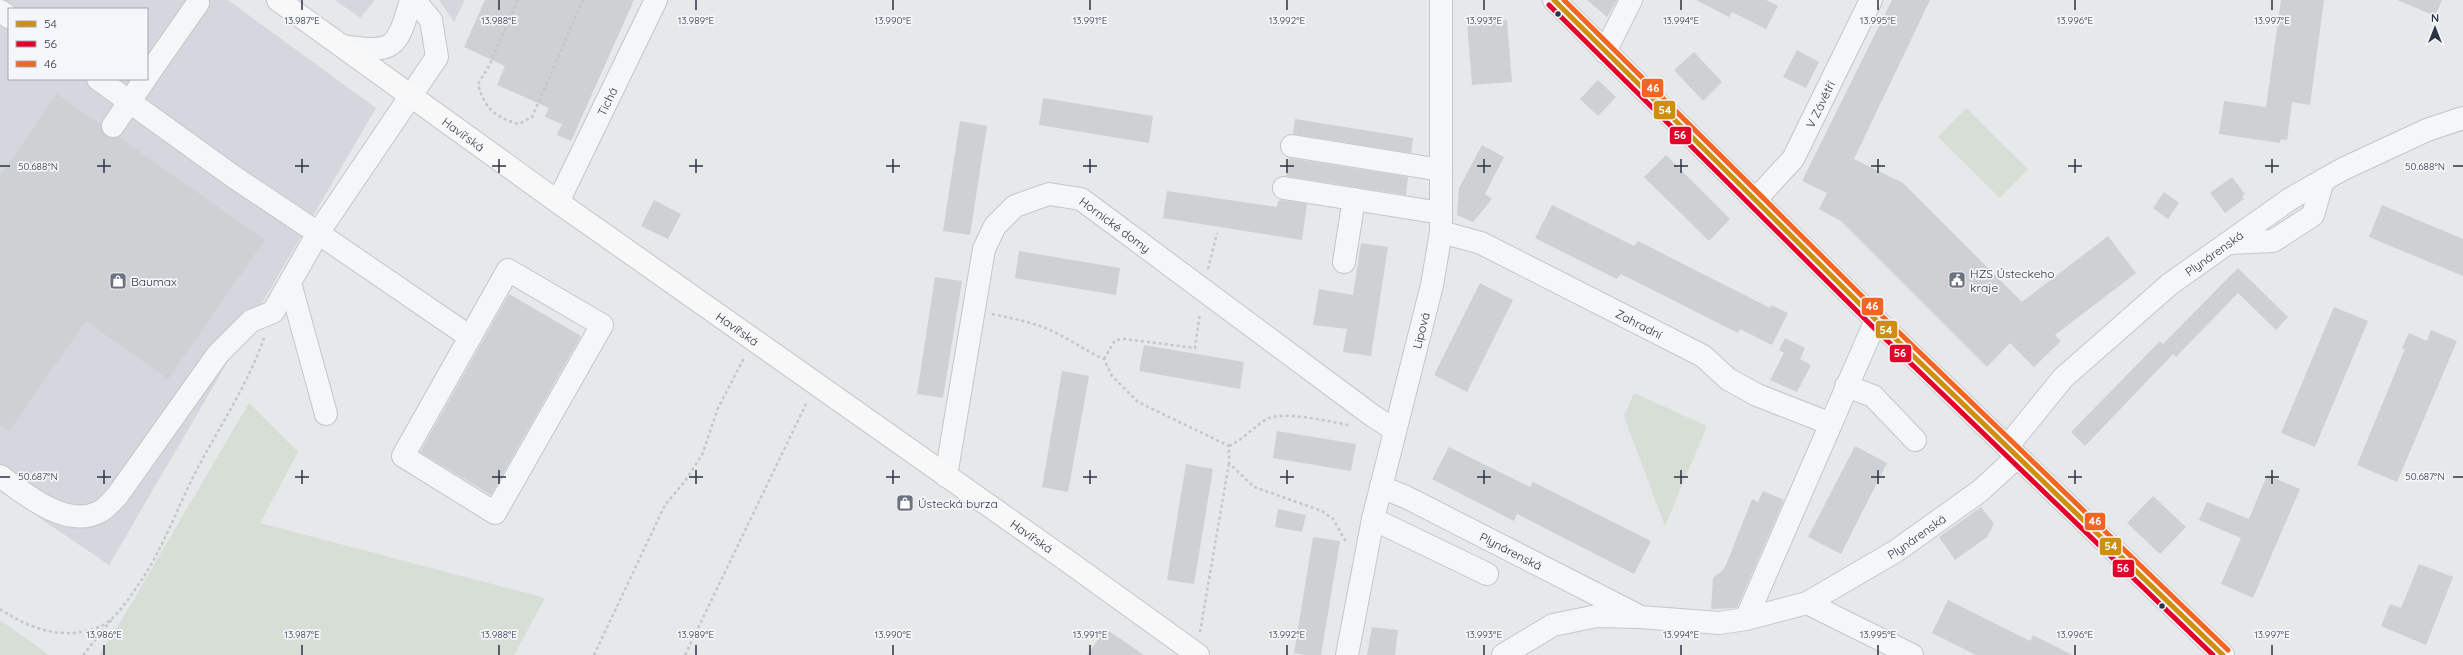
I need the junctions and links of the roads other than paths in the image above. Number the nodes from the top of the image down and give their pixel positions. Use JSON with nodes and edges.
{"nodes":[{"id":1,"x":278,"y":0,"type":"edge"},
{"id":2,"x":413,"y":0,"type":"edge"},
{"id":3,"x":656,"y":0,"type":"edge"},
{"id":4,"x":1441,"y":0,"type":"edge"},
{"id":5,"x":1554,"y":0,"type":"edge"},
{"id":6,"x":1631,"y":0,"type":"edge"},
{"id":7,"x":1872,"y":0,"type":"edge"},
{"id":8,"x":198,"y":2,"type":"dead end"},
{"id":9,"x":343,"y":46,"type":"junction"},
{"id":10,"x":1605,"y":52,"type":"junction"},
{"id":11,"x":148,"y":75,"type":"edge"},
{"id":12,"x":99,"y":80,"type":"edge"},
{"id":13,"x":144,"y":80,"type":"edge"},
{"id":14,"x":412,"y":96,"type":"junction"},
{"id":15,"x":129,"y":102,"type":"junction"},
{"id":16,"x":2463,"y":118,"type":"edge"},
{"id":17,"x":113,"y":126,"type":"dead end"},
{"id":18,"x":1292,"y":146,"type":"dead end"},
{"id":19,"x":1441,"y":170,"type":"junction"},
{"id":20,"x":1284,"y":188,"type":"dead end"},
{"id":21,"x":1354,"y":199,"type":"junction"},
{"id":22,"x":1755,"y":200,"type":"junction"},
{"id":23,"x":558,"y":202,"type":"junction"},
{"id":24,"x":1442,"y":222,"type":"junction"},
{"id":25,"x":318,"y":233,"type":"junction"},
{"id":26,"x":1344,"y":262,"type":"dead end"},
{"id":27,"x":290,"y":283,"type":"junction"},
{"id":28,"x":1876,"y":320,"type":"junction"},
{"id":29,"x":470,"y":337,"type":"junction"},
{"id":30,"x":1846,"y":386,"type":"junction"},
{"id":31,"x":326,"y":414,"type":"dead end"},
{"id":32,"x":1831,"y":424,"type":"junction"},
{"id":33,"x":1395,"y":430,"type":"junction"},
{"id":34,"x":1915,"y":440,"type":"dead end"},
{"id":35,"x":2012,"y":452,"type":"junction"},
{"id":36,"x":0,"y":476,"type":"edge"},
{"id":37,"x":946,"y":476,"type":"junction"},
{"id":38,"x":1381,"y":487,"type":"junction"},
{"id":39,"x":1374,"y":519,"type":"junction"},
{"id":40,"x":1487,"y":574,"type":"dead end"},
{"id":41,"x":1807,"y":602,"type":"junction"},
{"id":42,"x":1640,"y":617,"type":"junction"},
{"id":43,"x":1746,"y":619,"type":"junction"},
{"id":44,"x":1197,"y":654,"type":"edge"},
{"id":45,"x":1347,"y":655,"type":"edge"},
{"id":46,"x":1503,"y":655,"type":"edge"},
{"id":47,"x":1912,"y":655,"type":"edge"},
{"id":48,"x":2223,"y":655,"type":"edge"}],
"edges":[{"from":1,"to":9,"type":"main road","name":"Havířská"},
{"from":2,"to":9,"type":"street"},
{"from":2,"to":14,"type":"street"},
{"from":3,"to":23,"type":"street","name":"Tichá"},
{"from":4,"to":19,"type":"street","name":"Lipová"},
{"from":5,"to":10,"type":"street"},
{"from":6,"to":10,"type":"street"},
{"from":7,"to":22,"type":"street","name":"V Závětří"},
{"from":8,"to":11,"type":"street"},
{"from":9,"to":14,"type":"main road","name":"Havířská"},
{"from":10,"to":22,"type":"street"},
{"from":12,"to":15,"type":"street"},
{"from":13,"to":15,"type":"street"},
{"from":14,"to":23,"type":"main road","name":"Havířská"},
{"from":14,"to":25,"type":"street"},
{"from":15,"to":17,"type":"street"},
{"from":15,"to":25,"type":"street"},
{"from":16,"to":35,"type":"street","name":"Plynárenská"},
{"from":18,"to":19,"type":"street"},
{"from":19,"to":24,"type":"street","name":"Lipová"},
{"from":20,"to":21,"type":"street","name":"Zahradní"},
{"from":21,"to":24,"type":"street","name":"Zahradní"},
{"from":21,"to":26,"type":"street"},
{"from":22,"to":28,"type":"street"},
{"from":23,"to":37,"type":"main road","name":"Havířská"},
{"from":24,"to":32,"type":"street","name":"Zahradní"},
{"from":24,"to":33,"type":"street","name":"Lipová"},
{"from":25,"to":27,"type":"street"},
{"from":25,"to":29,"type":"street"},
{"from":27,"to":31,"type":"street"},
{"from":27,"to":36,"type":"street"},
{"from":28,"to":30,"type":"street"},
{"from":28,"to":35,"type":"street"},
{"from":29,"to":29,"type":"street"},
{"from":30,"to":32,"type":"street"},
{"from":30,"to":34,"type":"street"},
{"from":32,"to":43,"type":"street"},
{"from":33,"to":37,"type":"street","name":"Hornické domy"},
{"from":33,"to":38,"type":"street","name":"Lipová"},
{"from":35,"to":41,"type":"street","name":"Plynárenská"},
{"from":35,"to":48,"type":"street"},
{"from":37,"to":44,"type":"main road","name":"Havířská"},
{"from":38,"to":39,"type":"street","name":"Lipová"},
{"from":38,"to":42,"type":"street","name":"Plynárenská"},
{"from":39,"to":40,"type":"street"},
{"from":39,"to":45,"type":"street","name":"Lipová"},
{"from":41,"to":43,"type":"street","name":"Plynárenská"},
{"from":41,"to":47,"type":"street"},
{"from":42,"to":43,"type":"street","name":"Plynárenská"},
{"from":42,"to":46,"type":"street","name":"Plynárenská"}]}
